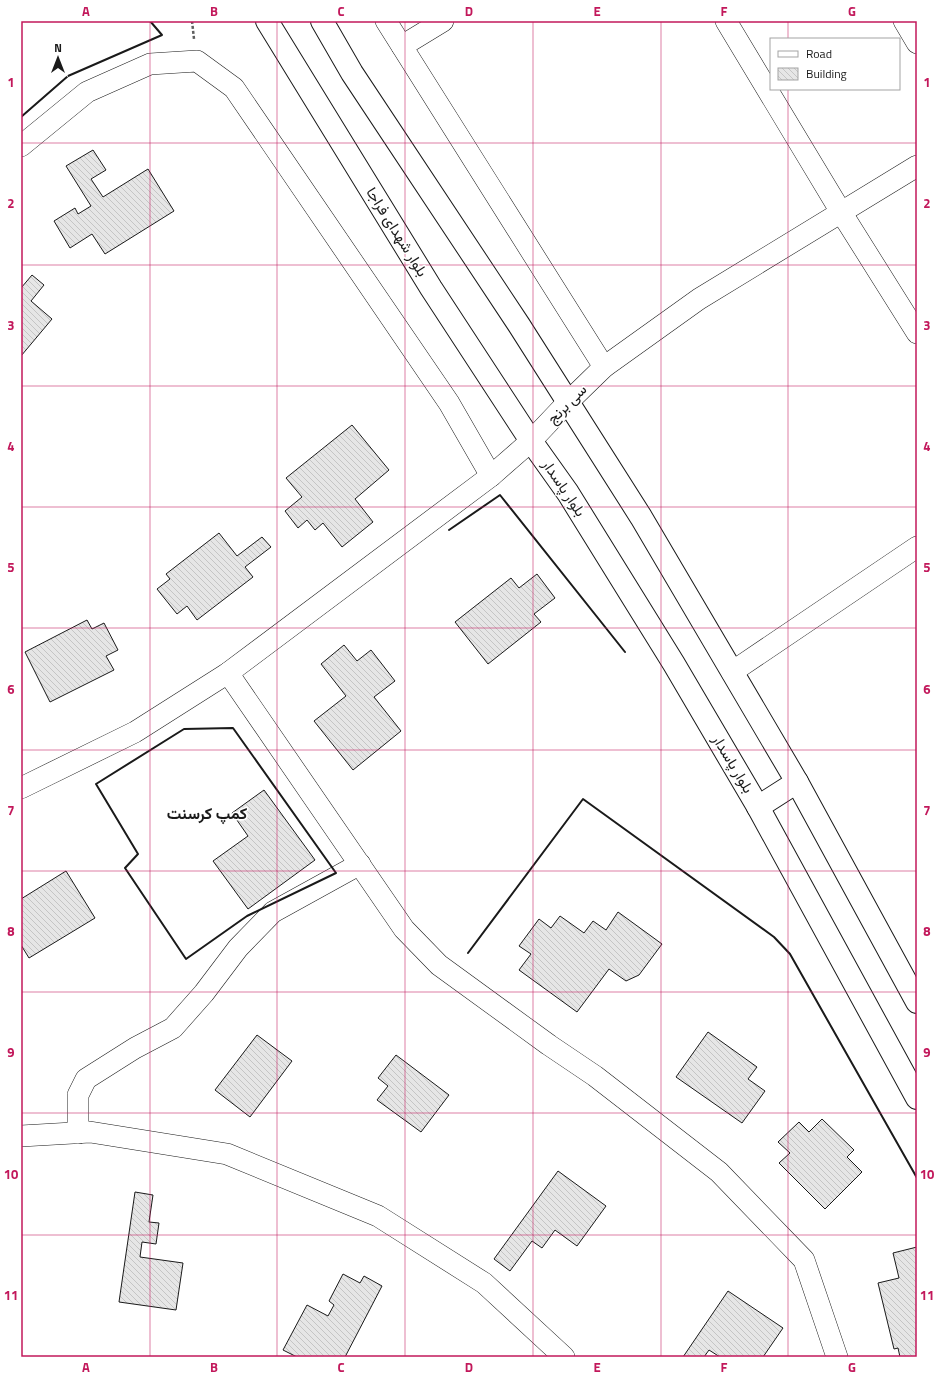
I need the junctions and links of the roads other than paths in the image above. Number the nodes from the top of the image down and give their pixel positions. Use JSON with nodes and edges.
{"nodes":[{"id":1,"x":266,"y":21,"type":"edge"},
{"id":2,"x":322,"y":21,"type":"edge"},
{"id":3,"x":386,"y":21,"type":"edge"},
{"id":4,"x":443,"y":21,"type":"edge"},
{"id":5,"x":726,"y":21,"type":"edge"},
{"id":6,"x":904,"y":21,"type":"edge"},
{"id":7,"x":917,"y":43,"type":"edge"},
{"id":8,"x":402,"y":46,"type":"junction"},
{"id":9,"x":21,"y":146,"type":"edge"},
{"id":10,"x":917,"y":166,"type":"edge"},
{"id":11,"x":841,"y":212,"type":"junction"},
{"id":12,"x":917,"y":333,"type":"edge"},
{"id":13,"x":604,"y":367,"type":"junction"},
{"id":14,"x":568,"y":403,"type":"junction"},
{"id":15,"x":531,"y":441,"type":"junction"},
{"id":16,"x":491,"y":476,"type":"junction"},
{"id":17,"x":917,"y":547,"type":"edge"},
{"id":18,"x":732,"y":672,"type":"junction"},
{"id":19,"x":228,"y":673,"type":"junction"},
{"id":20,"x":797,"y":782,"type":"junction"},
{"id":21,"x":21,"y":788,"type":"edge"},
{"id":22,"x":758,"y":807,"type":"junction"},
{"id":23,"x":360,"y":864,"type":"junction"},
{"id":24,"x":917,"y":1002,"type":"edge"},
{"id":25,"x":917,"y":1098,"type":"edge"},
{"id":26,"x":78,"y":1133,"type":"junction"},
{"id":27,"x":21,"y":1136,"type":"edge"},
{"id":28,"x":564,"y":1357,"type":"edge"},
{"id":29,"x":837,"y":1357,"type":"edge"}],
"edges":[{"from":1,"to":15,"type":"main road","name":"بلوار شهدای فراجا"},
{"from":2,"to":14,"type":"main road"},
{"from":3,"to":8,"type":"street"},
{"from":4,"to":8,"type":"street"},
{"from":5,"to":11,"type":"street"},
{"from":6,"to":7,"type":"street"},
{"from":8,"to":13,"type":"street"},
{"from":9,"to":16,"type":"street"},
{"from":10,"to":11,"type":"street","name":"سی برنج"},
{"from":11,"to":12,"type":"street"},
{"from":11,"to":13,"type":"street","name":"سی برنج"},
{"from":13,"to":14,"type":"street","name":"سی برنج"},
{"from":14,"to":15,"type":"street","name":"سی برنج"},
{"from":14,"to":18,"type":"main road"},
{"from":15,"to":16,"type":"street","name":"سی برنج"},
{"from":15,"to":22,"type":"main road","name":"بلوار پاسدار"},
{"from":16,"to":19,"type":"street","name":"سی برنج"},
{"from":17,"to":18,"type":"street"},
{"from":18,"to":20,"type":"main road"},
{"from":19,"to":21,"type":"street","name":"سی برنج"},
{"from":19,"to":23,"type":"street"},
{"from":20,"to":22,"type":"main road"},
{"from":20,"to":24,"type":"main road"},
{"from":22,"to":25,"type":"main road","name":"بلوار پاسدار"},
{"from":23,"to":26,"type":"street"},
{"from":23,"to":29,"type":"street"},
{"from":26,"to":27,"type":"street"},
{"from":26,"to":28,"type":"street"}]}
